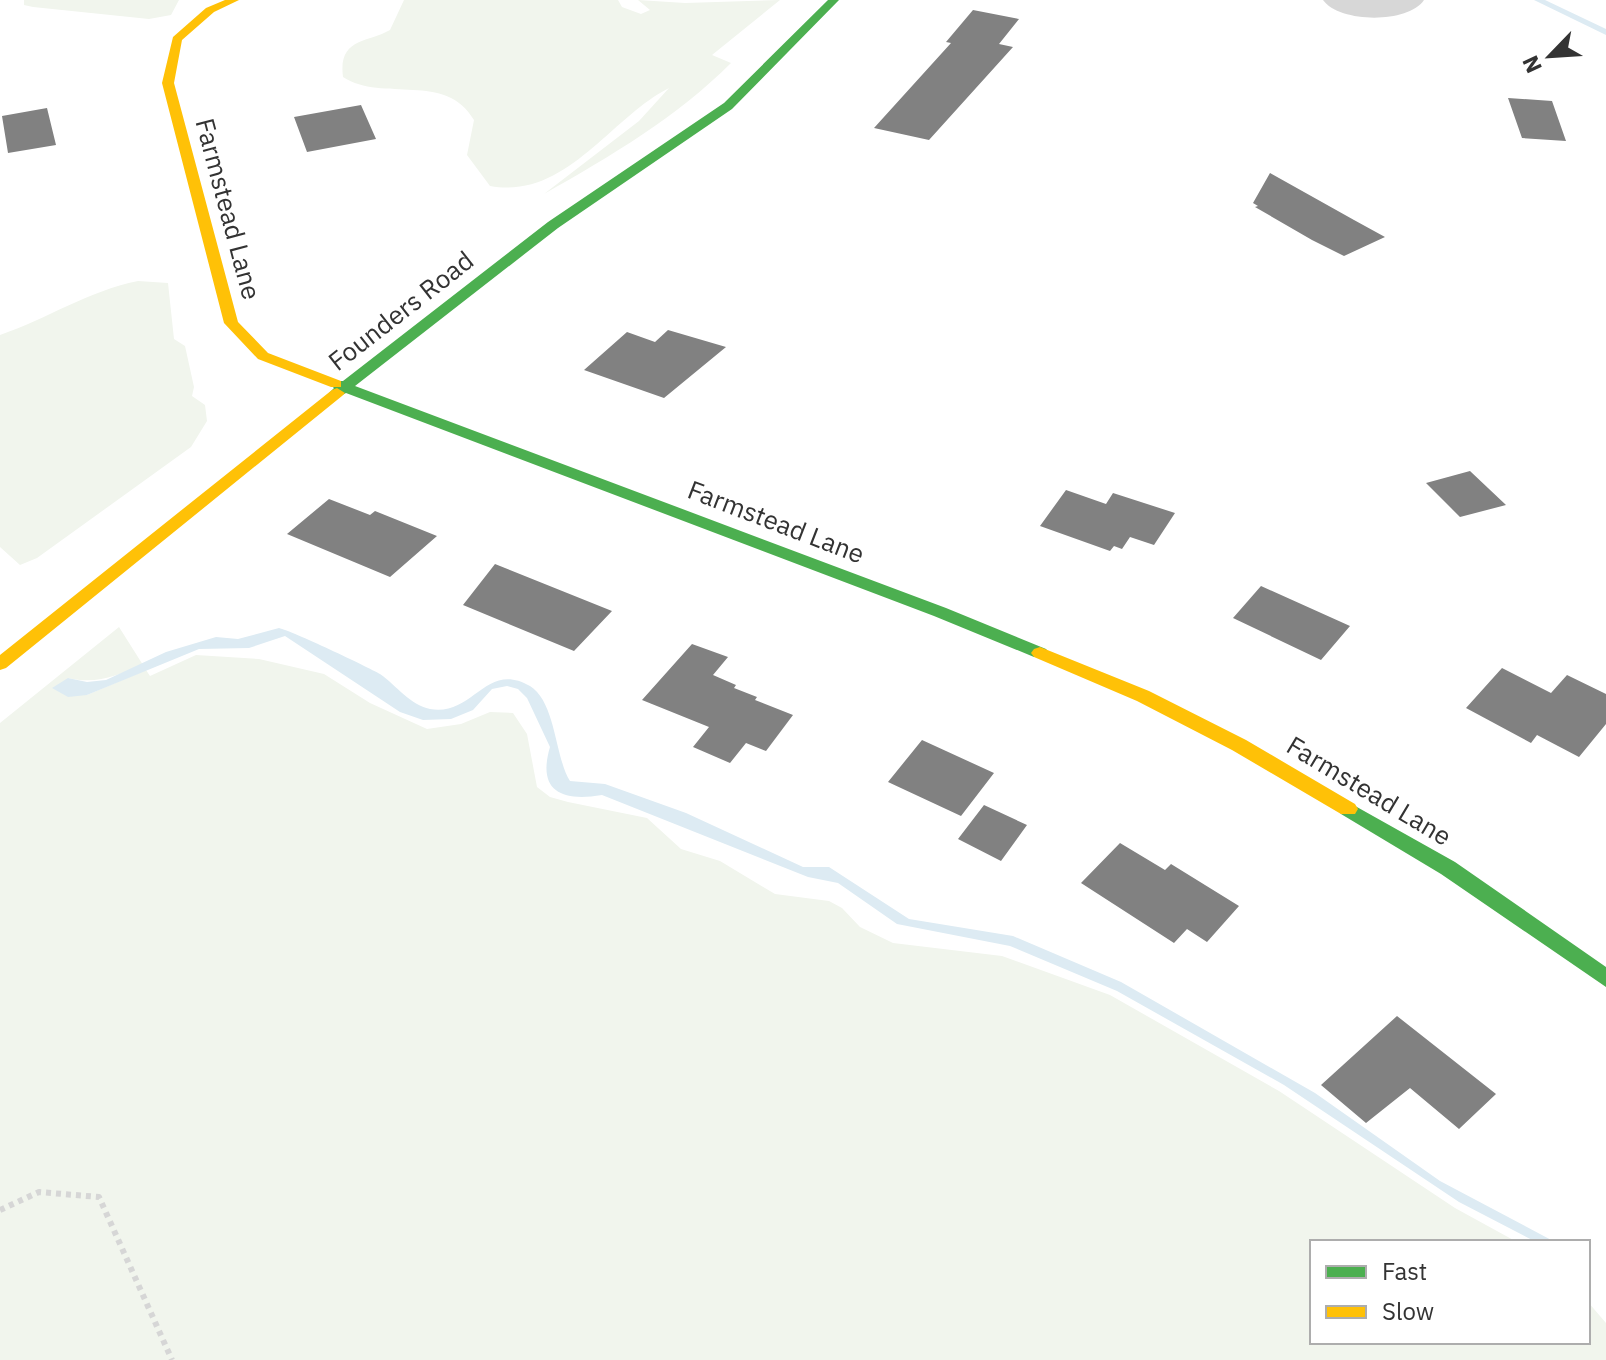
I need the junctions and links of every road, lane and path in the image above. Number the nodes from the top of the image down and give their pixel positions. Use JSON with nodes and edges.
{"nodes":[{"id":1,"x":234,"y":0,"type":"edge"},
{"id":2,"x":834,"y":0,"type":"edge"},
{"id":3,"x":1336,"y":0,"type":"edge"},
{"id":4,"x":1411,"y":0,"type":"edge"},
{"id":5,"x":345,"y":388,"type":"junction"},
{"id":6,"x":0,"y":664,"type":"edge"},
{"id":7,"x":1606,"y":978,"type":"edge"},
{"id":8,"x":0,"y":1210,"type":"edge"},
{"id":9,"x":172,"y":1360,"type":"edge"}],
"edges":[{"from":1,"to":5,"type":"street","name":"Farmstead Lane"},
{"from":2,"to":5,"type":"street","name":"Founders Road"},
{"from":3,"to":4,"type":"street"},
{"from":5,"to":6,"type":"street","name":"Founders Road"},
{"from":5,"to":7,"type":"street","name":"Farmstead Lane"},
{"from":8,"to":9,"type":"path"}]}
